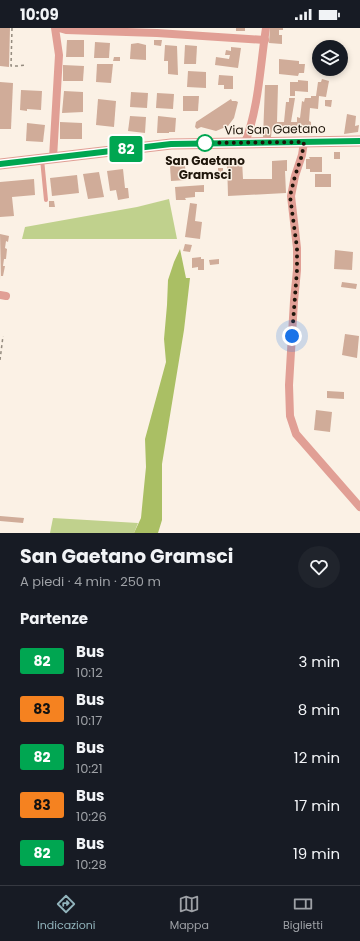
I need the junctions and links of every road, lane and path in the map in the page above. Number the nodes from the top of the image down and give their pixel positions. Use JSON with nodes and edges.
{"nodes":[{"id":1,"x":12,"y":28,"type":"edge"},
{"id":2,"x":55,"y":28,"type":"edge"},
{"id":3,"x":59,"y":28,"type":"edge"},
{"id":4,"x":266,"y":28,"type":"edge"},
{"id":5,"x":89,"y":29,"type":"edge"},
{"id":6,"x":157,"y":30,"type":"edge"},
{"id":7,"x":264,"y":40,"type":"junction"},
{"id":8,"x":26,"y":65,"type":"dead end"},
{"id":9,"x":360,"y":141,"type":"edge"},
{"id":10,"x":304,"y":142,"type":"junction"},
{"id":11,"x":245,"y":143,"type":"junction"},
{"id":12,"x":53,"y":158,"type":"junction"},
{"id":13,"x":42,"y":159,"type":"junction"},
{"id":14,"x":0,"y":164,"type":"edge"},
{"id":15,"x":46,"y":200,"type":"dead end"},
{"id":16,"x":3,"y":336,"type":"dead end"},
{"id":17,"x":0,"y":360,"type":"edge"},
{"id":18,"x":360,"y":507,"type":"edge"}],
"edges":[{"from":1,"to":8,"type":"path"},
{"from":2,"to":12,"type":"street"},
{"from":3,"to":5,"type":"street"},
{"from":4,"to":7,"type":"street"},
{"from":5,"to":6,"type":"street"},
{"from":6,"to":7,"type":"street"},
{"from":7,"to":11,"type":"street"},
{"from":9,"to":10,"type":"street","name":"Via San Gaetano"},
{"from":10,"to":11,"type":"street","name":"Via San Gaetano"},
{"from":10,"to":18,"type":"street"},
{"from":11,"to":12,"type":"street","name":"Via San Gaetano"},
{"from":12,"to":13,"type":"street","name":"Via San Gaetano"},
{"from":13,"to":14,"type":"street","name":"Via San Gaetano"},
{"from":13,"to":15,"type":"lane"},
{"from":16,"to":17,"type":"path"}]}
